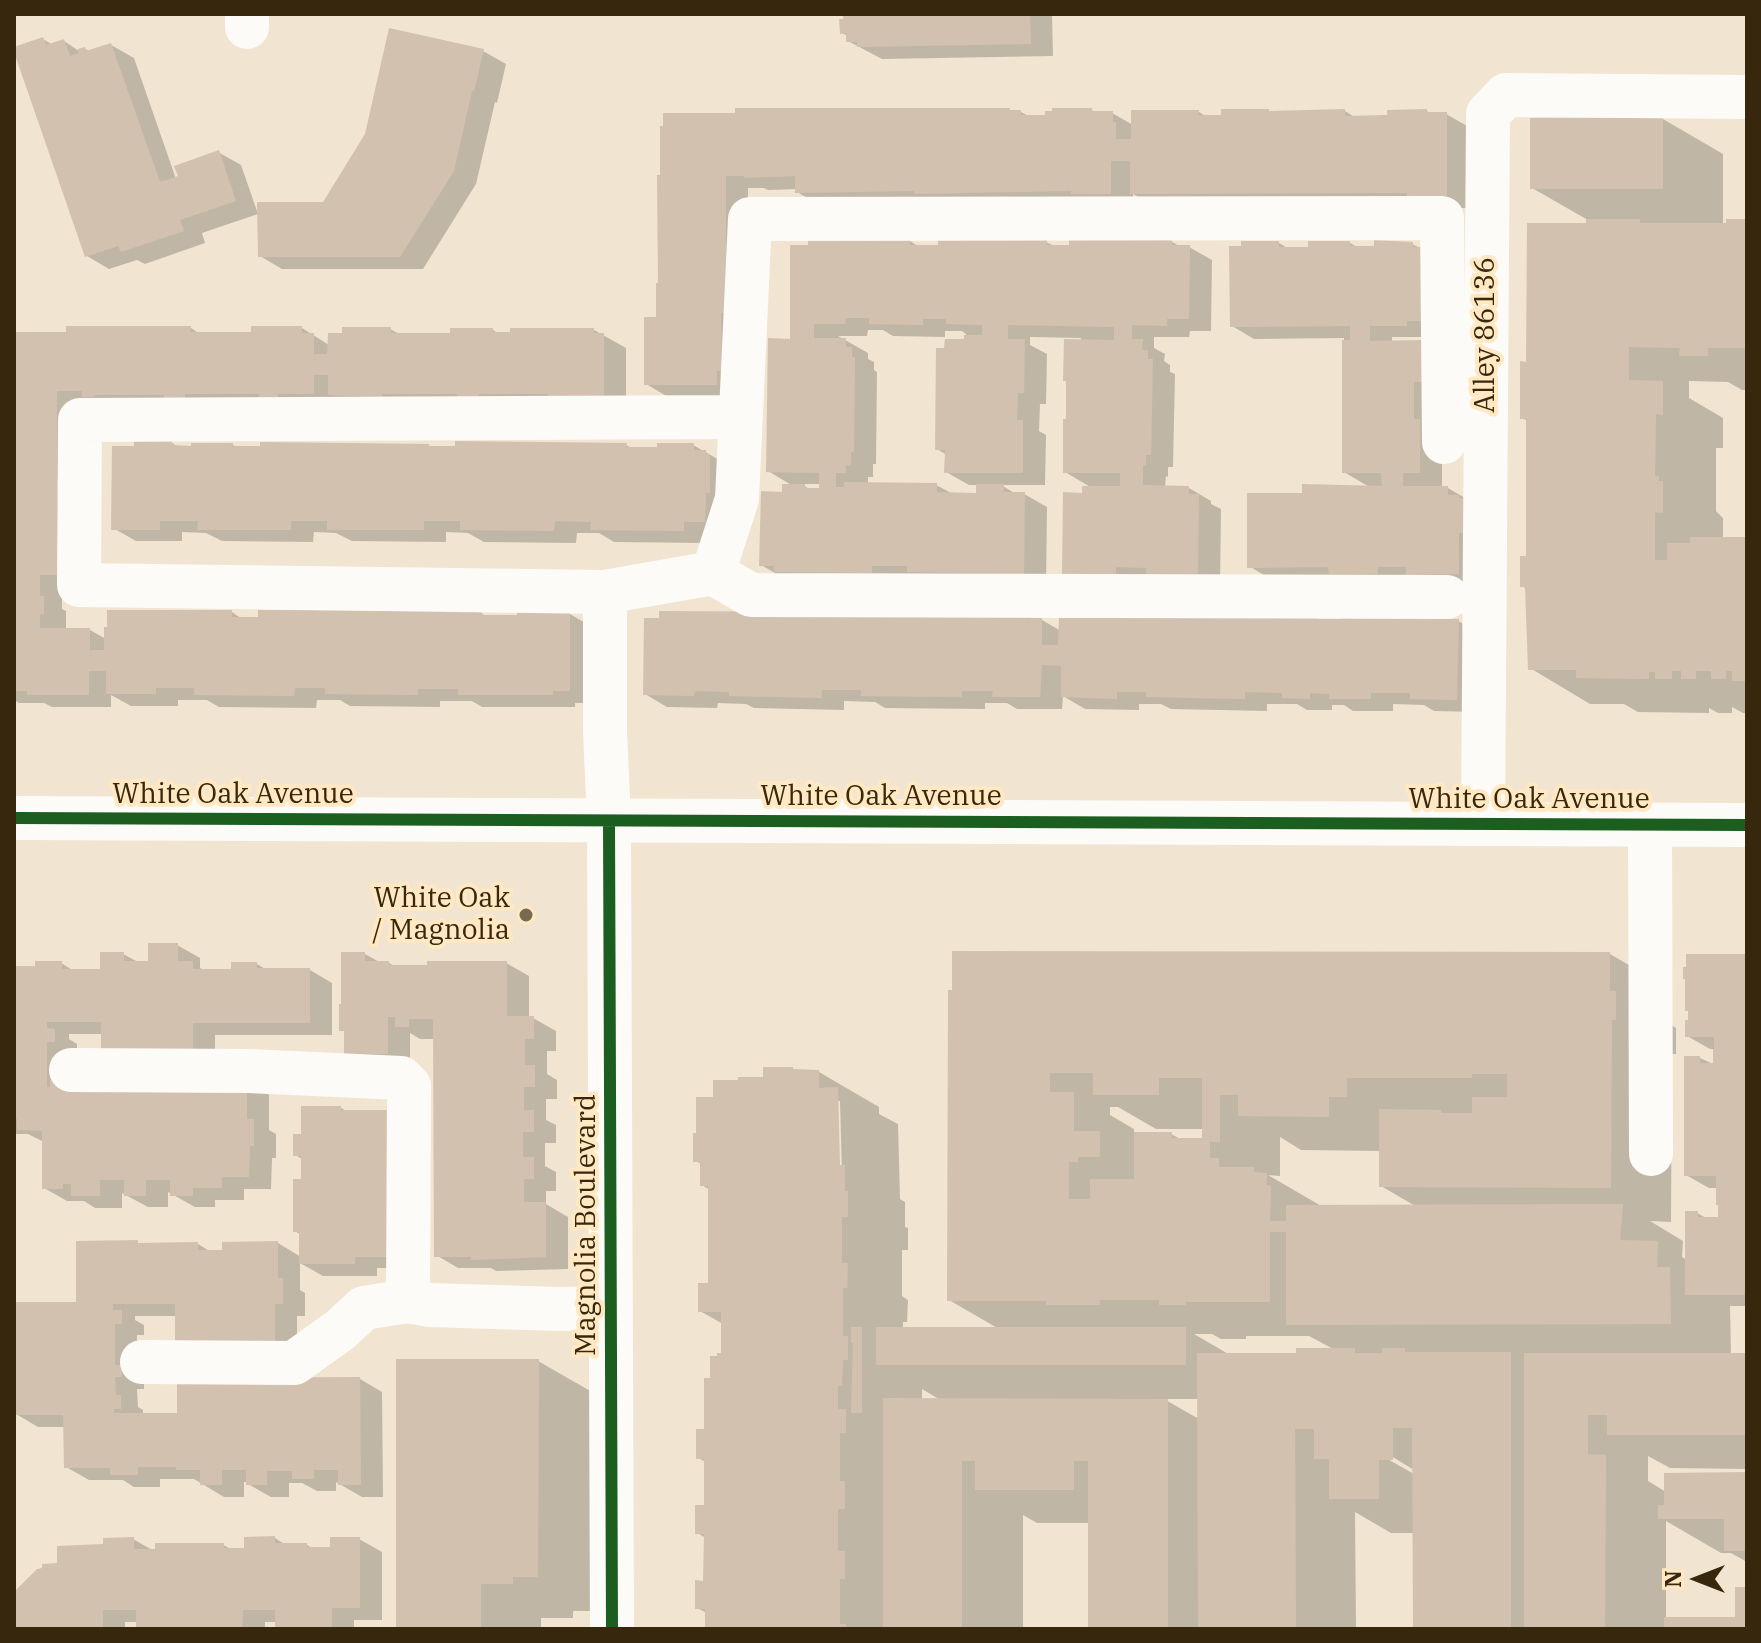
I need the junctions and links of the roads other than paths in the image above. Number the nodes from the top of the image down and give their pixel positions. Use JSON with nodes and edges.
{"nodes":[{"id":1,"x":1747,"y":97,"type":"edge"},
{"id":2,"x":741,"y":417,"type":"junction"},
{"id":3,"x":1444,"y":442,"type":"dead end"},
{"id":4,"x":713,"y":573,"type":"junction"},
{"id":5,"x":605,"y":592,"type":"junction"},
{"id":6,"x":1447,"y":597,"type":"dead end"},
{"id":7,"x":14,"y":818,"type":"edge"},
{"id":8,"x":609,"y":821,"type":"junction"},
{"id":9,"x":1483,"y":824,"type":"junction"},
{"id":10,"x":1650,"y":825,"type":"junction"},
{"id":11,"x":1747,"y":825,"type":"edge"},
{"id":12,"x":71,"y":1070,"type":"dead end"},
{"id":13,"x":1651,"y":1154,"type":"dead end"},
{"id":14,"x":408,"y":1301,"type":"junction"},
{"id":15,"x":611,"y":1308,"type":"junction"},
{"id":16,"x":142,"y":1362,"type":"dead end"},
{"id":17,"x":612,"y":1629,"type":"edge"}],
"edges":[{"from":1,"to":9,"type":"main road","name":"Alley 86136"},
{"from":2,"to":3,"type":"main road"},
{"from":2,"to":4,"type":"main road"},
{"from":2,"to":5,"type":"main road"},
{"from":4,"to":5,"type":"main road"},
{"from":4,"to":6,"type":"main road"},
{"from":5,"to":8,"type":"main road","name":"Magnolia Boulevard"},
{"from":7,"to":8,"type":"main road","name":"White Oak Avenue"},
{"from":8,"to":9,"type":"main road","name":"White Oak Avenue"},
{"from":8,"to":15,"type":"main road","name":"Magnolia Boulevard"},
{"from":9,"to":10,"type":"main road","name":"White Oak Avenue"},
{"from":10,"to":11,"type":"main road","name":"White Oak Avenue"},
{"from":10,"to":13,"type":"main road"},
{"from":12,"to":14,"type":"main road"},
{"from":14,"to":15,"type":"main road"},
{"from":14,"to":16,"type":"main road"},
{"from":15,"to":17,"type":"main road","name":"Magnolia Boulevard"}]}
